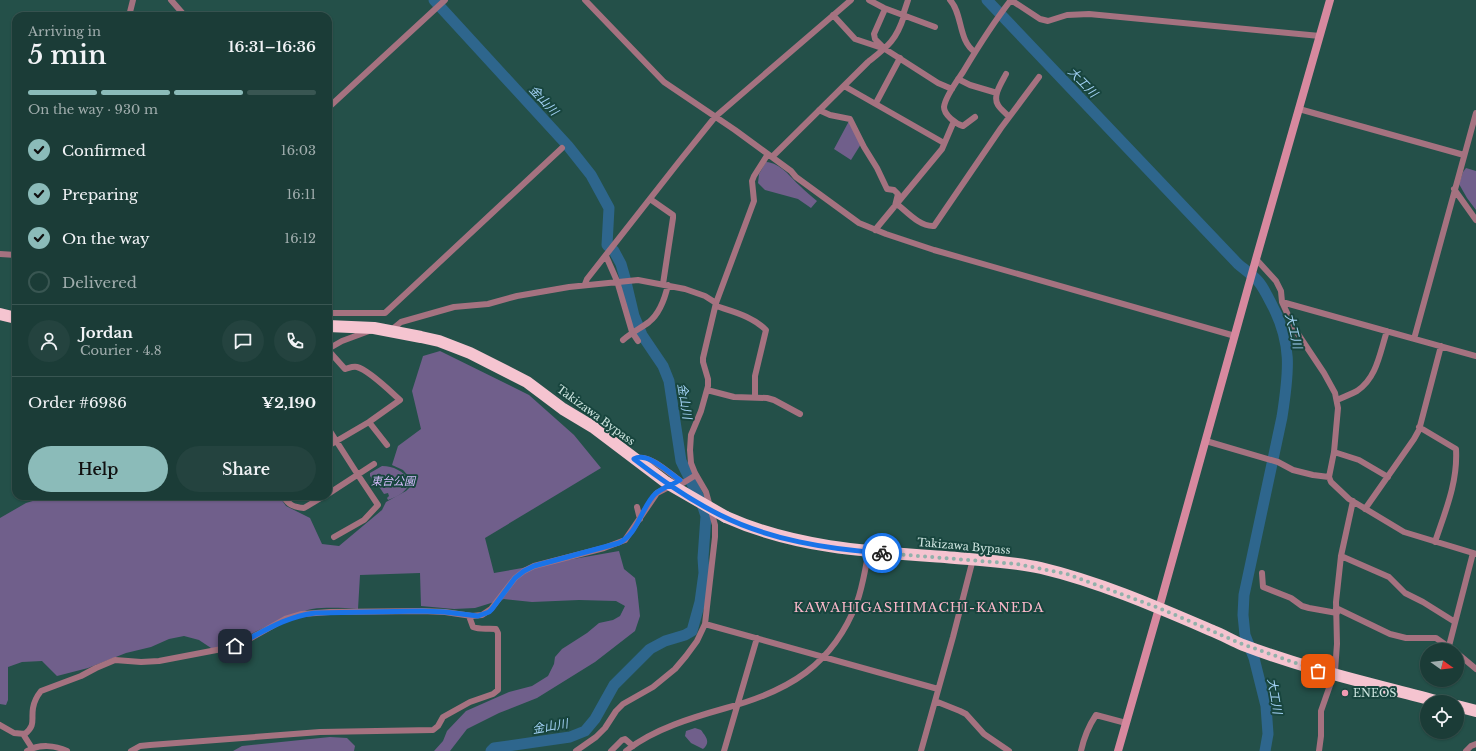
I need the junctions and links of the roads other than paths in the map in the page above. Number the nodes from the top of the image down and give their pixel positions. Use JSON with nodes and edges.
{"nodes":[{"id":1,"x":134,"y":0,"type":"edge"},
{"id":2,"x":170,"y":0,"type":"edge"},
{"id":3,"x":445,"y":0,"type":"edge"},
{"id":4,"x":585,"y":0,"type":"edge"},
{"id":5,"x":851,"y":0,"type":"edge"},
{"id":6,"x":869,"y":0,"type":"edge"},
{"id":7,"x":908,"y":0,"type":"edge"},
{"id":8,"x":950,"y":0,"type":"edge"},
{"id":9,"x":1011,"y":0,"type":"edge"},
{"id":10,"x":1330,"y":0,"type":"edge"},
{"id":11,"x":885,"y":9,"type":"junction"},
{"id":12,"x":130,"y":12,"type":"edge"},
{"id":13,"x":181,"y":12,"type":"edge"},
{"id":14,"x":834,"y":15,"type":"junction"},
{"id":15,"x":904,"y":16,"type":"junction"},
{"id":16,"x":935,"y":27,"type":"dead end"},
{"id":17,"x":1320,"y":36,"type":"junction"},
{"id":18,"x":885,"y":49,"type":"junction"},
{"id":19,"x":975,"y":52,"type":"junction"},
{"id":20,"x":900,"y":58,"type":"junction"},
{"id":21,"x":1006,"y":74,"type":"dead end"},
{"id":22,"x":1039,"y":77,"type":"dead end"},
{"id":23,"x":958,"y":79,"type":"junction"},
{"id":24,"x":844,"y":86,"type":"junction"},
{"id":25,"x":952,"y":89,"type":"junction"},
{"id":26,"x":997,"y":93,"type":"junction"},
{"id":27,"x":876,"y":103,"type":"junction"},
{"id":28,"x":332,"y":104,"type":"edge"},
{"id":29,"x":1299,"y":108,"type":"junction"},
{"id":30,"x":819,"y":110,"type":"junction"},
{"id":31,"x":1476,"y":114,"type":"edge"},
{"id":32,"x":715,"y":117,"type":"junction"},
{"id":33,"x":975,"y":117,"type":"dead end"},
{"id":34,"x":1009,"y":117,"type":"junction"},
{"id":35,"x":954,"y":121,"type":"junction"},
{"id":36,"x":944,"y":143,"type":"junction"},
{"id":37,"x":562,"y":148,"type":"dead end"},
{"id":38,"x":770,"y":155,"type":"junction"},
{"id":39,"x":1464,"y":155,"type":"junction"},
{"id":40,"x":1454,"y":189,"type":"junction"},
{"id":41,"x":650,"y":199,"type":"junction"},
{"id":42,"x":896,"y":205,"type":"junction"},
{"id":43,"x":1476,"y":220,"type":"edge"},
{"id":44,"x":875,"y":230,"type":"junction"},
{"id":45,"x":0,"y":254,"type":"edge"},
{"id":46,"x":12,"y":255,"type":"edge"},
{"id":47,"x":606,"y":256,"type":"junction"},
{"id":48,"x":1256,"y":259,"type":"junction"},
{"id":49,"x":617,"y":281,"type":"junction"},
{"id":50,"x":585,"y":284,"type":"junction"},
{"id":51,"x":665,"y":285,"type":"junction"},
{"id":52,"x":1282,"y":302,"type":"junction"},
{"id":53,"x":716,"y":304,"type":"junction"},
{"id":54,"x":332,"y":313,"type":"edge"},
{"id":55,"x":0,"y":314,"type":"edge"},
{"id":56,"x":12,"y":317,"type":"edge"},
{"id":57,"x":332,"y":326,"type":"edge"},
{"id":58,"x":374,"y":328,"type":"junction"},
{"id":59,"x":390,"y":331,"type":"junction"},
{"id":60,"x":1386,"y":331,"type":"junction"},
{"id":61,"x":632,"y":332,"type":"junction"},
{"id":62,"x":1235,"y":336,"type":"junction"},
{"id":63,"x":1414,"y":338,"type":"junction"},
{"id":64,"x":623,"y":340,"type":"dead end"},
{"id":65,"x":638,"y":341,"type":"dead end"},
{"id":66,"x":1441,"y":346,"type":"junction"},
{"id":67,"x":332,"y":347,"type":"edge"},
{"id":68,"x":332,"y":354,"type":"edge"},
{"id":69,"x":1476,"y":356,"type":"edge"},
{"id":70,"x":707,"y":390,"type":"junction"},
{"id":71,"x":755,"y":397,"type":"junction"},
{"id":72,"x":1338,"y":400,"type":"junction"},
{"id":73,"x":800,"y":414,"type":"dead end"},
{"id":74,"x":369,"y":422,"type":"junction"},
{"id":75,"x":1420,"y":427,"type":"junction"},
{"id":76,"x":332,"y":434,"type":"edge"},
{"id":77,"x":336,"y":441,"type":"junction"},
{"id":78,"x":1206,"y":441,"type":"junction"},
{"id":79,"x":332,"y":444,"type":"edge"},
{"id":80,"x":387,"y":445,"type":"dead end"},
{"id":81,"x":1334,"y":452,"type":"junction"},
{"id":82,"x":634,"y":459,"type":"junction"},
{"id":83,"x":374,"y":464,"type":"dead end"},
{"id":84,"x":358,"y":475,"type":"junction"},
{"id":85,"x":696,"y":475,"type":"junction"},
{"id":86,"x":1329,"y":477,"type":"junction"},
{"id":87,"x":1388,"y":477,"type":"junction"},
{"id":88,"x":680,"y":480,"type":"junction"},
{"id":89,"x":332,"y":491,"type":"edge"},
{"id":90,"x":286,"y":500,"type":"edge"},
{"id":91,"x":317,"y":500,"type":"edge"},
{"id":92,"x":1353,"y":501,"type":"junction"},
{"id":93,"x":637,"y":507,"type":"dead end"},
{"id":94,"x":1365,"y":509,"type":"junction"},
{"id":95,"x":640,"y":519,"type":"junction"},
{"id":96,"x":334,"y":537,"type":"dead end"},
{"id":97,"x":1435,"y":542,"type":"junction"},
{"id":98,"x":869,"y":552,"type":"junction"},
{"id":99,"x":1474,"y":554,"type":"edge"},
{"id":100,"x":1341,"y":556,"type":"junction"},
{"id":101,"x":973,"y":559,"type":"junction"},
{"id":102,"x":1262,"y":573,"type":"dead end"},
{"id":103,"x":1159,"y":608,"type":"junction"},
{"id":104,"x":1336,"y":610,"type":"junction"},
{"id":105,"x":469,"y":616,"type":"junction"},
{"id":106,"x":1455,"y":622,"type":"junction"},
{"id":107,"x":705,"y":624,"type":"junction"},
{"id":108,"x":757,"y":638,"type":"junction"},
{"id":109,"x":1444,"y":643,"type":"edge"},
{"id":110,"x":1452,"y":643,"type":"edge"},
{"id":111,"x":824,"y":657,"type":"junction"},
{"id":112,"x":1464,"y":659,"type":"edge"},
{"id":113,"x":1476,"y":669,"type":"edge"},
{"id":114,"x":1334,"y":675,"type":"junction"},
{"id":115,"x":938,"y":689,"type":"junction"},
{"id":116,"x":1420,"y":697,"type":"edge"},
{"id":117,"x":935,"y":701,"type":"junction"},
{"id":118,"x":738,"y":705,"type":"junction"},
{"id":119,"x":1464,"y":708,"type":"edge"},
{"id":120,"x":1476,"y":711,"type":"edge"},
{"id":121,"x":1126,"y":723,"type":"junction"},
{"id":122,"x":0,"y":725,"type":"edge"},
{"id":123,"x":23,"y":734,"type":"junction"},
{"id":124,"x":1476,"y":744,"type":"edge"},
{"id":125,"x":633,"y":746,"type":"junction"},
{"id":126,"x":30,"y":750,"type":"edge"},
{"id":127,"x":67,"y":751,"type":"edge"},
{"id":128,"x":132,"y":751,"type":"edge"},
{"id":129,"x":576,"y":751,"type":"edge"},
{"id":130,"x":611,"y":751,"type":"edge"},
{"id":131,"x":626,"y":751,"type":"edge"},
{"id":132,"x":724,"y":751,"type":"edge"},
{"id":133,"x":921,"y":751,"type":"edge"},
{"id":134,"x":1009,"y":751,"type":"edge"},
{"id":135,"x":1081,"y":751,"type":"edge"},
{"id":136,"x":1118,"y":751,"type":"edge"},
{"id":137,"x":1319,"y":751,"type":"edge"},
{"id":138,"x":1466,"y":751,"type":"edge"}],
"edges":[{"from":1,"to":12,"type":"street"},
{"from":2,"to":13,"type":"street"},
{"from":3,"to":28,"type":"street"},
{"from":4,"to":32,"type":"street"},
{"from":5,"to":14,"type":"street"},
{"from":6,"to":11,"type":"street"},
{"from":7,"to":15,"type":"street"},
{"from":8,"to":19,"type":"street"},
{"from":9,"to":17,"type":"street"},
{"from":9,"to":19,"type":"street"},
{"from":10,"to":17,"type":"street"},
{"from":11,"to":15,"type":"street"},
{"from":11,"to":18,"type":"street"},
{"from":14,"to":18,"type":"street"},
{"from":14,"to":32,"type":"street"},
{"from":15,"to":16,"type":"street"},
{"from":15,"to":18,"type":"street"},
{"from":17,"to":29,"type":"street"},
{"from":18,"to":20,"type":"street"},
{"from":18,"to":24,"type":"street"},
{"from":19,"to":23,"type":"street"},
{"from":20,"to":25,"type":"street"},
{"from":20,"to":27,"type":"street"},
{"from":21,"to":26,"type":"street"},
{"from":22,"to":34,"type":"street"},
{"from":23,"to":25,"type":"street"},
{"from":23,"to":26,"type":"street"},
{"from":24,"to":27,"type":"street"},
{"from":24,"to":30,"type":"street"},
{"from":25,"to":35,"type":"street"},
{"from":26,"to":34,"type":"street"},
{"from":27,"to":36,"type":"street"},
{"from":29,"to":39,"type":"street"},
{"from":29,"to":48,"type":"street"},
{"from":30,"to":38,"type":"street"},
{"from":30,"to":42,"type":"street"},
{"from":31,"to":39,"type":"street"},
{"from":32,"to":38,"type":"street"},
{"from":32,"to":41,"type":"street"},
{"from":33,"to":35,"type":"street"},
{"from":34,"to":42,"type":"street"},
{"from":35,"to":36,"type":"street"},
{"from":36,"to":42,"type":"street"},
{"from":37,"to":54,"type":"street"},
{"from":38,"to":44,"type":"street"},
{"from":38,"to":53,"type":"street"},
{"from":39,"to":40,"type":"street"},
{"from":40,"to":43,"type":"street"},
{"from":40,"to":63,"type":"street"},
{"from":41,"to":47,"type":"street"},
{"from":41,"to":51,"type":"street"},
{"from":42,"to":44,"type":"street"},
{"from":44,"to":62,"type":"street"},
{"from":45,"to":46,"type":"street"},
{"from":47,"to":49,"type":"street"},
{"from":47,"to":50,"type":"street"},
{"from":48,"to":52,"type":"street"},
{"from":48,"to":62,"type":"street"},
{"from":49,"to":50,"type":"street"},
{"from":49,"to":51,"type":"street"},
{"from":49,"to":61,"type":"street"},
{"from":50,"to":59,"type":"street"},
{"from":51,"to":53,"type":"street"},
{"from":51,"to":61,"type":"street"},
{"from":52,"to":60,"type":"street"},
{"from":52,"to":72,"type":"street"},
{"from":53,"to":70,"type":"street"},
{"from":53,"to":71,"type":"street"},
{"from":55,"to":56,"type":"highway"},
{"from":57,"to":58,"type":"highway","name":"Takizawa Bypass"},
{"from":58,"to":59,"type":"highway","name":"Takizawa Bypass"},
{"from":58,"to":67,"type":"street"},
{"from":59,"to":82,"type":"highway","name":"Takizawa Bypass"},
{"from":60,"to":63,"type":"street"},
{"from":60,"to":72,"type":"street"},
{"from":61,"to":64,"type":"street"},
{"from":61,"to":65,"type":"street"},
{"from":62,"to":78,"type":"street"},
{"from":63,"to":66,"type":"street"},
{"from":66,"to":69,"type":"street"},
{"from":66,"to":75,"type":"street"},
{"from":68,"to":74,"type":"street"},
{"from":70,"to":71,"type":"street"},
{"from":70,"to":85,"type":"street"},
{"from":71,"to":73,"type":"street"},
{"from":72,"to":81,"type":"street"},
{"from":74,"to":77,"type":"street"},
{"from":74,"to":80,"type":"street"},
{"from":75,"to":87,"type":"street"},
{"from":75,"to":97,"type":"street"},
{"from":76,"to":77,"type":"street"},
{"from":77,"to":79,"type":"street"},
{"from":77,"to":84,"type":"street"},
{"from":78,"to":86,"type":"street"},
{"from":78,"to":103,"type":"street"},
{"from":81,"to":86,"type":"street"},
{"from":81,"to":87,"type":"street"},
{"from":82,"to":88,"type":"street"},
{"from":82,"to":98,"type":"highway","name":"Takizawa Bypass","bridge":true},
{"from":83,"to":84,"type":"street"},
{"from":84,"to":89,"type":"street"},
{"from":84,"to":96,"type":"street"},
{"from":85,"to":88,"type":"street"},
{"from":85,"to":107,"type":"street"},
{"from":86,"to":92,"type":"street"},
{"from":87,"to":94,"type":"street"},
{"from":88,"to":95,"type":"street"},
{"from":90,"to":91,"type":"street"},
{"from":92,"to":94,"type":"street"},
{"from":92,"to":100,"type":"street"},
{"from":93,"to":95,"type":"street"},
{"from":94,"to":97,"type":"street"},
{"from":95,"to":105,"type":"street"},
{"from":97,"to":99,"type":"street"},
{"from":98,"to":101,"type":"highway","name":"Takizawa Bypass"},
{"from":98,"to":111,"type":"street"},
{"from":99,"to":106,"type":"street"},
{"from":100,"to":104,"type":"street"},
{"from":100,"to":106,"type":"street"},
{"from":101,"to":103,"type":"highway","name":"Takizawa Bypass"},
{"from":101,"to":115,"type":"street"},
{"from":102,"to":104,"type":"street"},
{"from":103,"to":114,"type":"highway","name":"Takizawa Bypass"},
{"from":103,"to":121,"type":"street"},
{"from":104,"to":109,"type":"street"},
{"from":104,"to":114,"type":"street"},
{"from":105,"to":123,"type":"street"},
{"from":105,"to":128,"type":"street"},
{"from":106,"to":110,"type":"street"},
{"from":107,"to":108,"type":"street"},
{"from":107,"to":129,"type":"street"},
{"from":108,"to":111,"type":"street"},
{"from":108,"to":118,"type":"street"},
{"from":111,"to":115,"type":"street"},
{"from":111,"to":118,"type":"street"},
{"from":112,"to":113,"type":"street"},
{"from":114,"to":116,"type":"highway","name":"Takizawa Bypass"},
{"from":114,"to":137,"type":"street"},
{"from":115,"to":117,"type":"street"},
{"from":117,"to":133,"type":"street"},
{"from":117,"to":134,"type":"street"},
{"from":118,"to":125,"type":"street"},
{"from":118,"to":132,"type":"street"},
{"from":119,"to":120,"type":"highway"},
{"from":121,"to":135,"type":"street"},
{"from":121,"to":136,"type":"street"},
{"from":122,"to":123,"type":"street"},
{"from":123,"to":126,"type":"street"},
{"from":124,"to":138,"type":"street"},
{"from":125,"to":130,"type":"street"},
{"from":125,"to":131,"type":"street"},
{"from":126,"to":127,"type":"street"}]}
